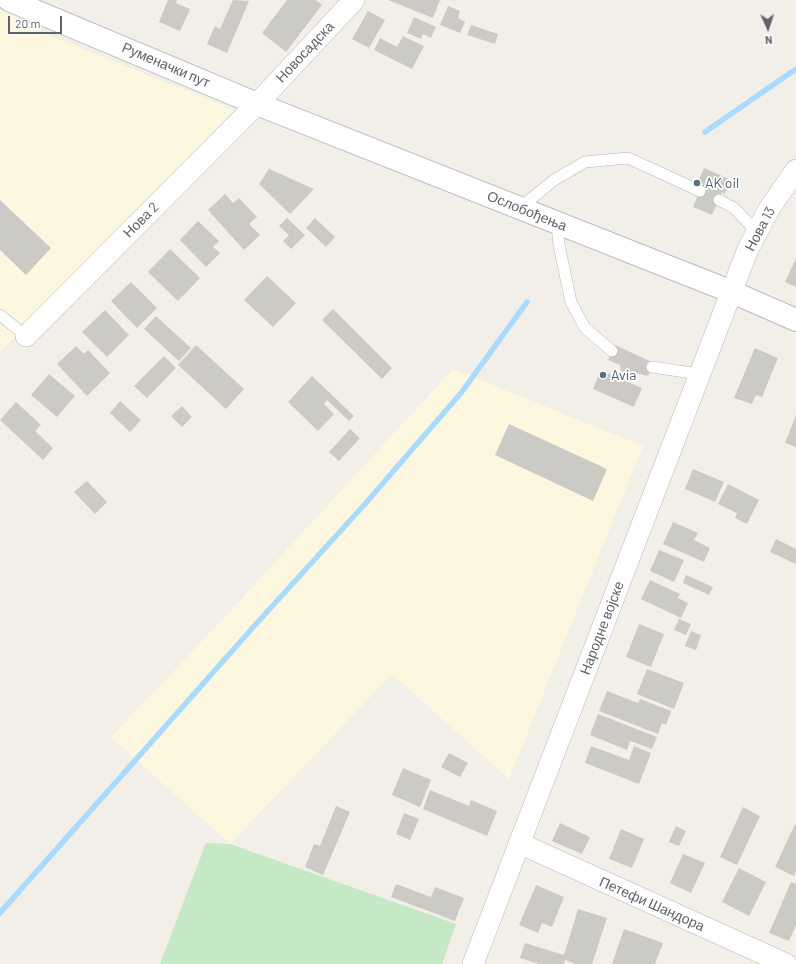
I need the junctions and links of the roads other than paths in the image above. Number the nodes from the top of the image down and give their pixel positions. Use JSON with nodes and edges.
{"nodes":[{"id":1,"x":9,"y":0,"type":"edge"},
{"id":2,"x":354,"y":0,"type":"edge"},
{"id":3,"x":257,"y":104,"type":"junction"},
{"id":4,"x":796,"y":170,"type":"edge"},
{"id":5,"x":700,"y":191,"type":"dead end"},
{"id":6,"x":719,"y":200,"type":"dead end"},
{"id":7,"x":520,"y":208,"type":"junction"},
{"id":8,"x":557,"y":224,"type":"junction"},
{"id":9,"x":756,"y":231,"type":"junction"},
{"id":10,"x":732,"y":292,"type":"junction"},
{"id":11,"x":0,"y":316,"type":"edge"},
{"id":12,"x":796,"y":320,"type":"edge"},
{"id":13,"x":26,"y":336,"type":"joint"},
{"id":14,"x":612,"y":351,"type":"dead end"},
{"id":15,"x":652,"y":367,"type":"dead end"},
{"id":16,"x":699,"y":374,"type":"junction"},
{"id":17,"x":519,"y":843,"type":"junction"},
{"id":18,"x":473,"y":964,"type":"edge"},
{"id":19,"x":786,"y":964,"type":"edge"}],
"edges":[{"from":1,"to":3,"type":"main road","name":"Руменачки пут"},
{"from":2,"to":3,"type":"street","name":"Новосадска"},
{"from":3,"to":7,"type":"main road","name":"Ослобођења"},
{"from":3,"to":13,"type":"street","name":"Нова 2"},
{"from":4,"to":9,"type":"street","name":"Нова 13"},
{"from":5,"to":7,"type":"lane"},
{"from":6,"to":9,"type":"lane"},
{"from":7,"to":8,"type":"main road","name":"Ослобођења"},
{"from":8,"to":10,"type":"main road","name":"Ослобођења"},
{"from":8,"to":14,"type":"lane"},
{"from":9,"to":10,"type":"street","name":"Нова 13"},
{"from":10,"to":12,"type":"main road","name":"Ослобођења"},
{"from":10,"to":16,"type":"street","name":"Народне војске"},
{"from":11,"to":13,"type":"lane"},
{"from":15,"to":16,"type":"lane"},
{"from":16,"to":17,"type":"street","name":"Народне војске"},
{"from":17,"to":18,"type":"street","name":"Народне војске"},
{"from":17,"to":19,"type":"street","name":"Петефи Шандора"}]}
